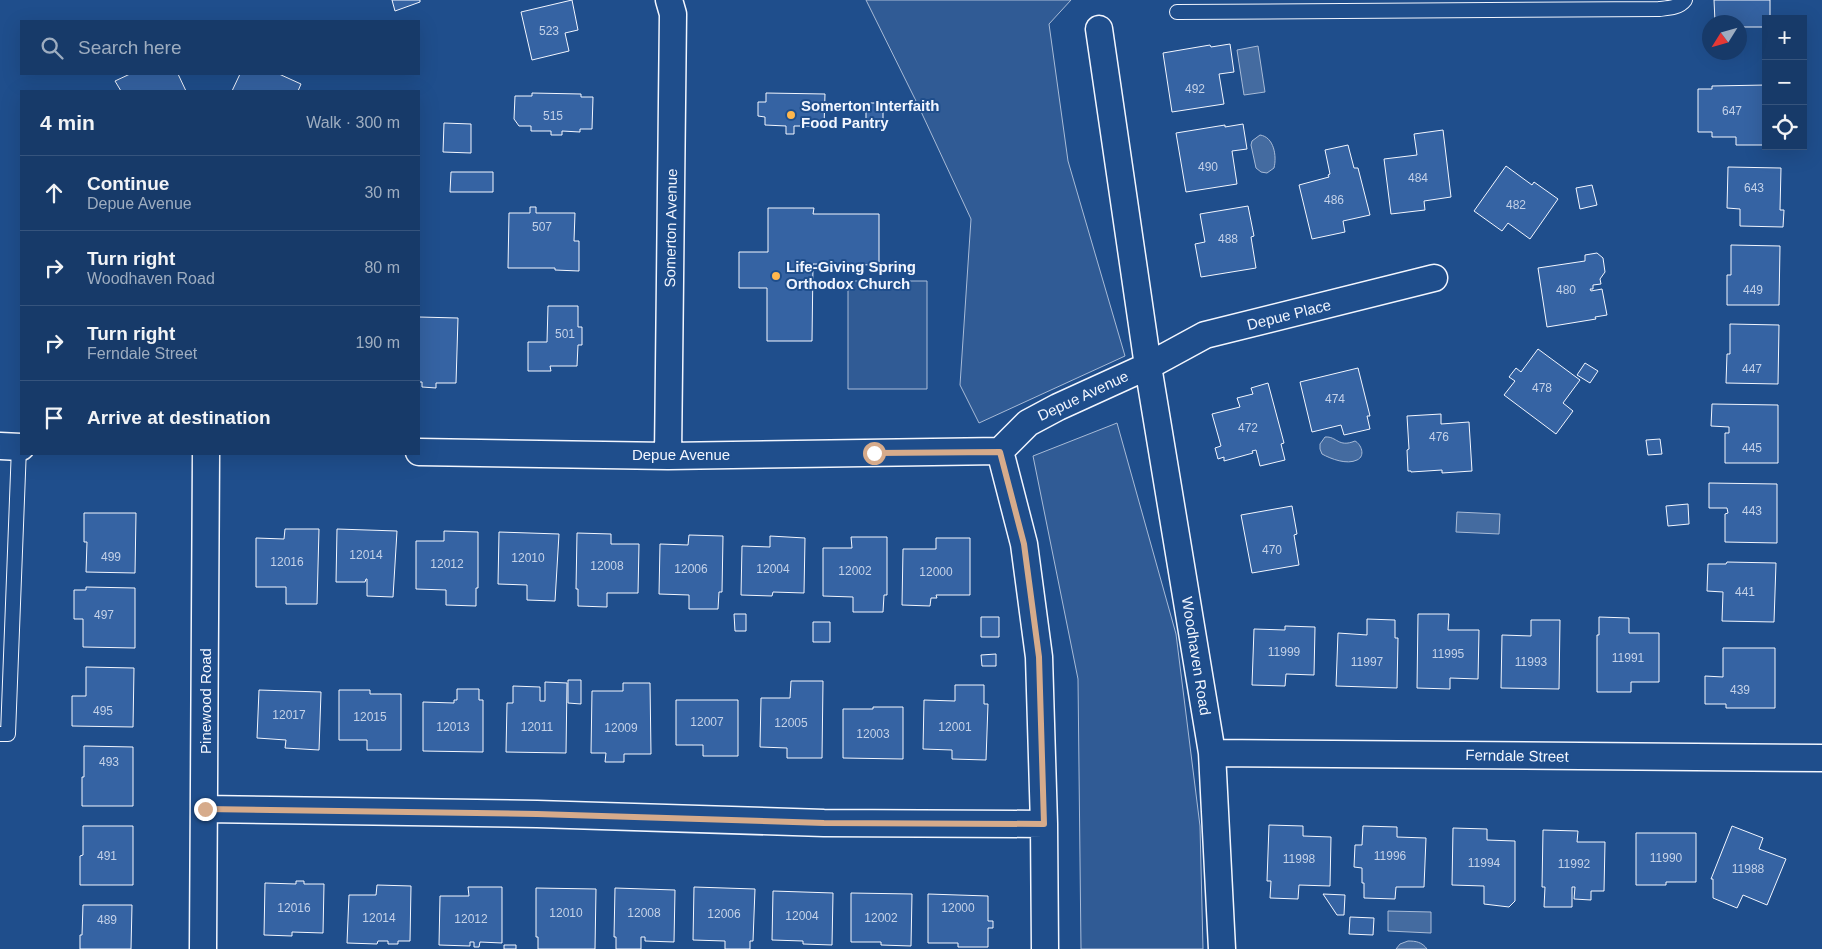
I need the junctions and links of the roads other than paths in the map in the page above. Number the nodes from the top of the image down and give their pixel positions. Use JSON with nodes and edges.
{"nodes":[{"id":1,"x":669,"y":0,"type":"edge"},
{"id":2,"x":1685,"y":0,"type":"edge"},
{"id":3,"x":1177,"y":12,"type":"dead end"},
{"id":4,"x":1099,"y":29,"type":"dead end"},
{"id":5,"x":1434,"y":278,"type":"dead end"},
{"id":6,"x":1148,"y":366,"type":"junction"},
{"id":7,"x":13,"y":447,"type":"edge"},
{"id":8,"x":420,"y":452,"type":"edge"},
{"id":9,"x":1000,"y":452,"type":"junction"},
{"id":10,"x":206,"y":455,"type":"edge"},
{"id":11,"x":668,"y":456,"type":"junction"},
{"id":12,"x":0,"y":734,"type":"edge"},
{"id":13,"x":1212,"y":753,"type":"junction"},
{"id":14,"x":1822,"y":758,"type":"edge"},
{"id":15,"x":205,"y":809,"type":"junction"},
{"id":16,"x":1044,"y":824,"type":"junction"},
{"id":17,"x":203,"y":949,"type":"edge"},
{"id":18,"x":1045,"y":949,"type":"edge"},
{"id":19,"x":1222,"y":949,"type":"edge"}],
"edges":[{"from":1,"to":11,"type":"street","name":"Somerton Avenue"},
{"from":2,"to":3,"type":"lane"},
{"from":4,"to":6,"type":"street"},
{"from":5,"to":6,"type":"street","name":"Depue Place"},
{"from":6,"to":9,"type":"street","name":"Depue Avenue"},
{"from":6,"to":13,"type":"street","name":"Woodhaven Road"},
{"from":7,"to":12,"type":"lane"},
{"from":8,"to":11,"type":"street","name":"Depue Avenue"},
{"from":9,"to":11,"type":"street","name":"Depue Avenue"},
{"from":9,"to":16,"type":"street"},
{"from":10,"to":15,"type":"street","name":"Pinewood Road"},
{"from":13,"to":14,"type":"street","name":"Ferndale Street"},
{"from":13,"to":19,"type":"street","name":"Woodhaven Road"},
{"from":15,"to":16,"type":"street"},
{"from":15,"to":17,"type":"street","name":"Pinewood Road"},
{"from":16,"to":18,"type":"street"}]}
